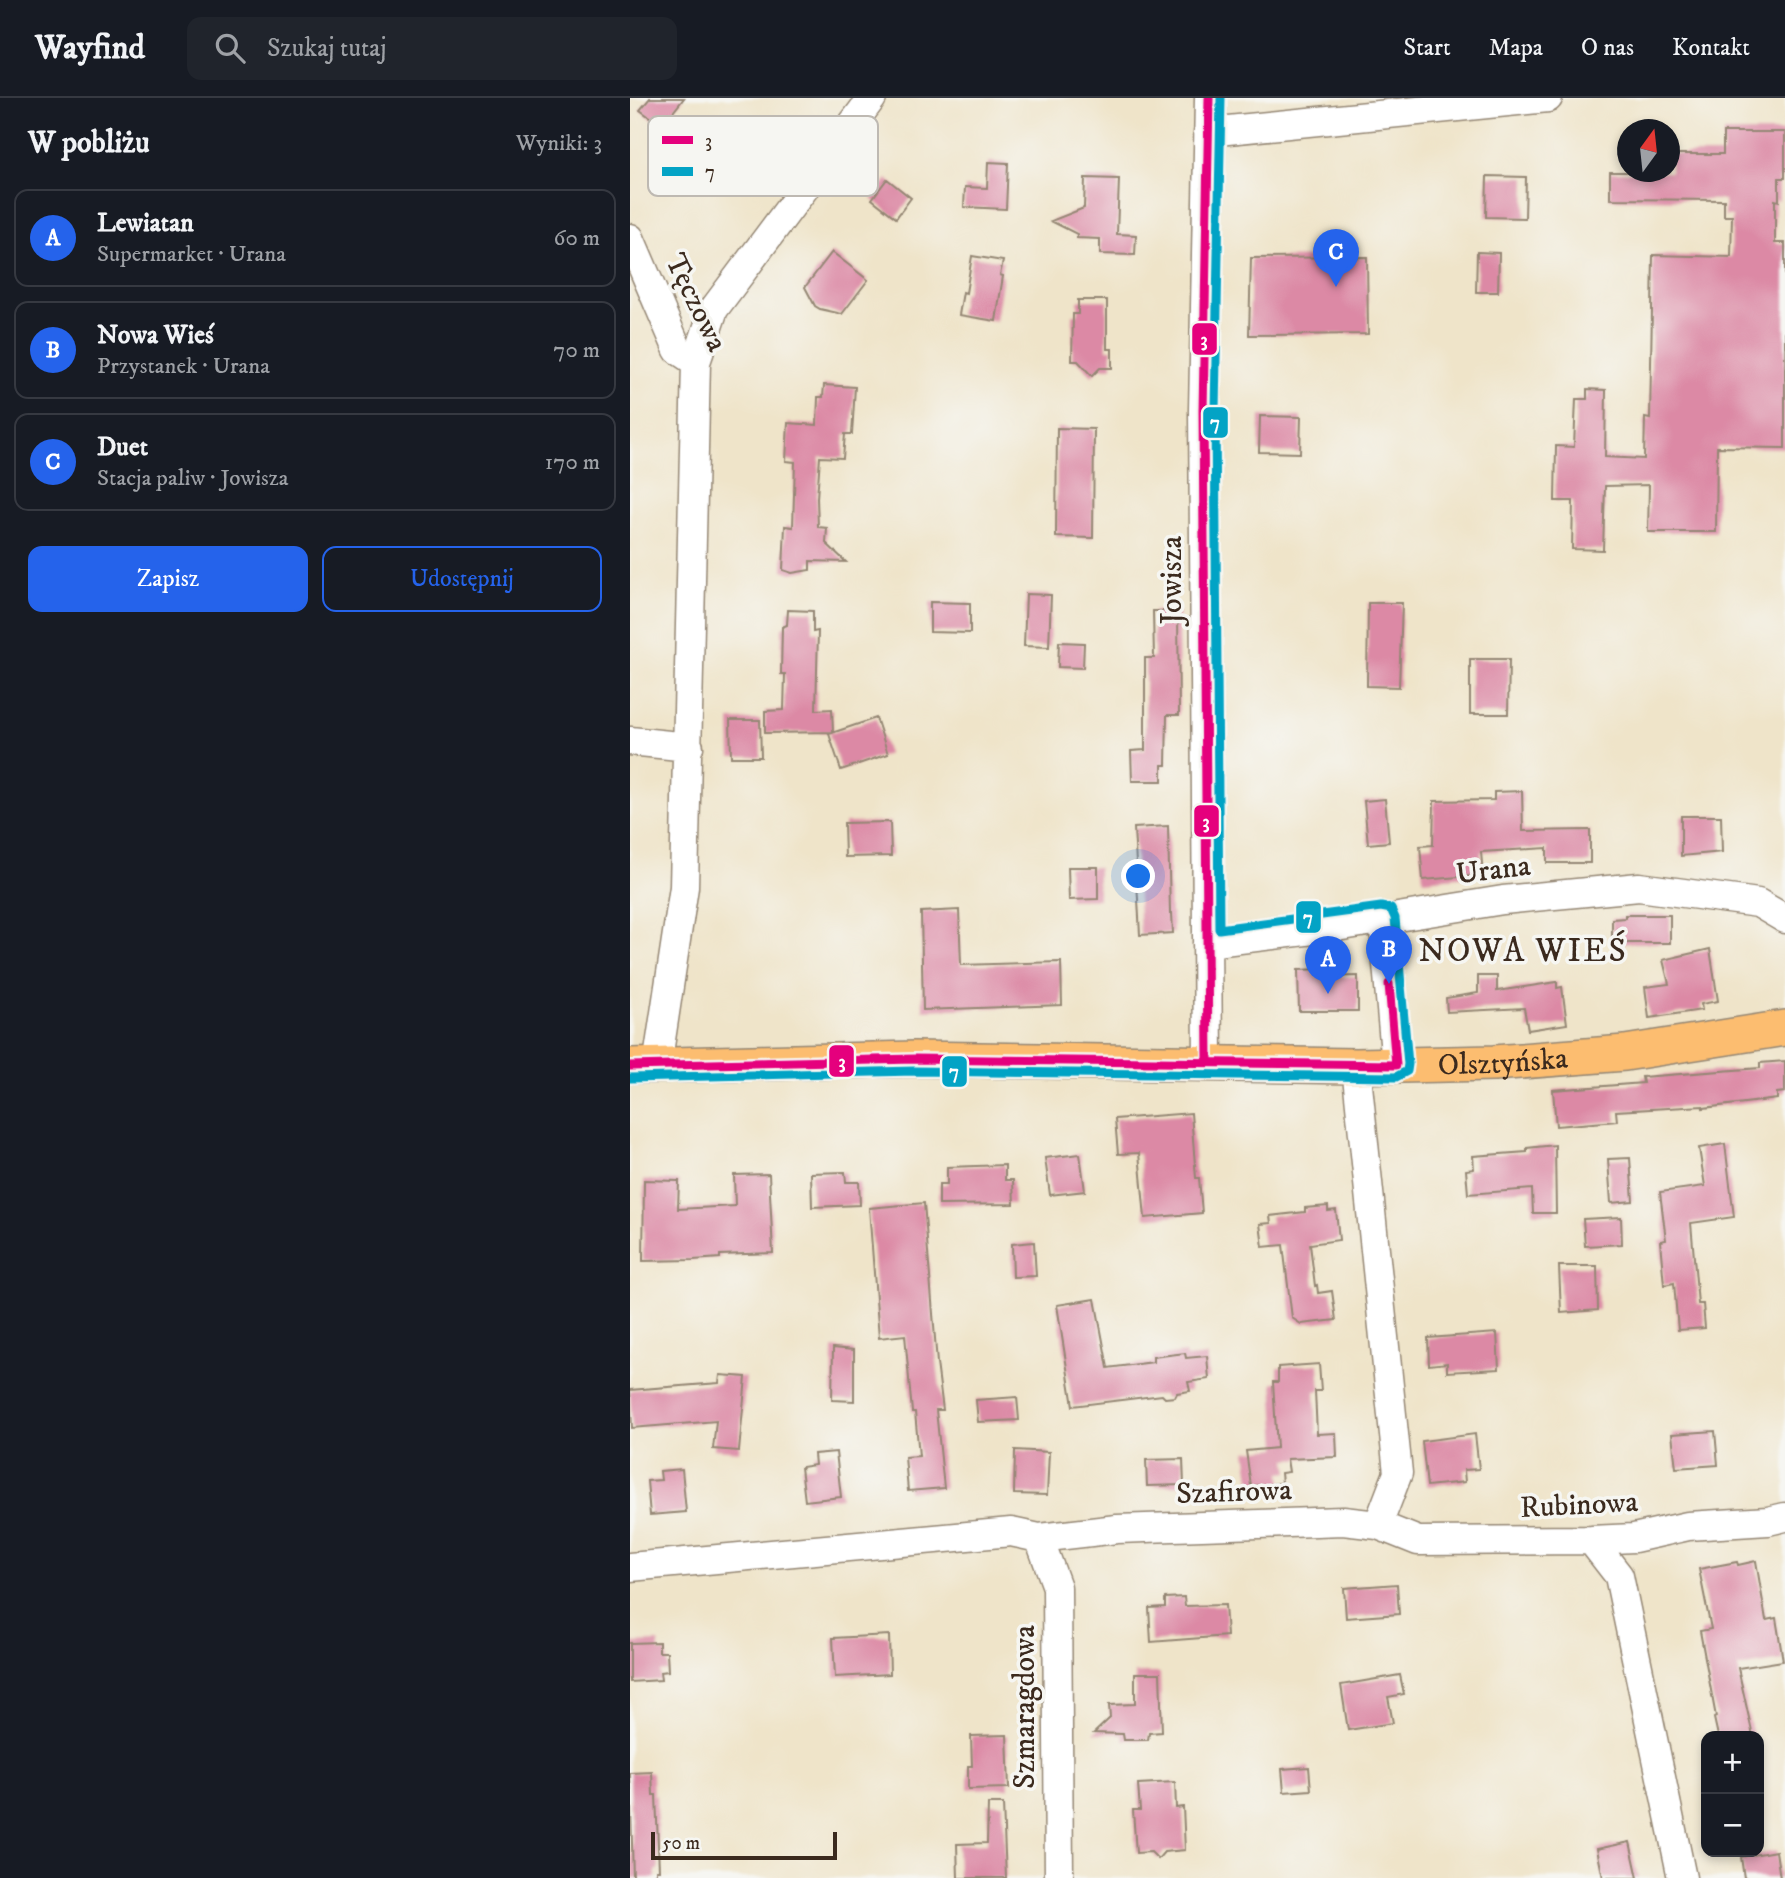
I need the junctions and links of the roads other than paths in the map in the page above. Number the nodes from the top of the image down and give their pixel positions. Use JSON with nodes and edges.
{"nodes":[{"id":1,"x":872,"y":98,"type":"edge"},
{"id":2,"x":1209,"y":98,"type":"edge"},
{"id":3,"x":1548,"y":98,"type":"edge"},
{"id":4,"x":859,"y":116,"type":"edge"},
{"id":5,"x":1208,"y":132,"type":"junction"},
{"id":6,"x":799,"y":196,"type":"edge"},
{"id":7,"x":630,"y":238,"type":"edge"},
{"id":8,"x":696,"y":362,"type":"junction"},
{"id":9,"x":630,"y":741,"type":"edge"},
{"id":10,"x":689,"y":747,"type":"junction"},
{"id":11,"x":1383,"y":919,"type":"junction"},
{"id":12,"x":1785,"y":919,"type":"edge"},
{"id":13,"x":1207,"y":943,"type":"junction"},
{"id":14,"x":1785,"y":1028,"type":"edge"},
{"id":15,"x":1208,"y":1062,"type":"junction"},
{"id":16,"x":1396,"y":1065,"type":"junction"},
{"id":17,"x":644,"y":1066,"type":"edge"},
{"id":18,"x":1356,"y":1066,"type":"junction"},
{"id":19,"x":1785,"y":1517,"type":"edge"},
{"id":20,"x":1378,"y":1525,"type":"junction"},
{"id":21,"x":1040,"y":1538,"type":"junction"},
{"id":22,"x":1591,"y":1540,"type":"junction"},
{"id":23,"x":630,"y":1567,"type":"edge"},
{"id":24,"x":1059,"y":1878,"type":"edge"},
{"id":25,"x":1682,"y":1878,"type":"edge"}],
"edges":[{"from":1,"to":4,"type":"street"},
{"from":2,"to":5,"type":"street","name":"Jowisza"},
{"from":3,"to":5,"type":"street"},
{"from":5,"to":13,"type":"street","name":"Jowisza"},
{"from":6,"to":8,"type":"street"},
{"from":7,"to":8,"type":"street","name":"Tęczowa"},
{"from":8,"to":10,"type":"street","name":"Tęczowa"},
{"from":9,"to":10,"type":"street"},
{"from":10,"to":17,"type":"street","name":"Tęczowa"},
{"from":11,"to":12,"type":"street","name":"Urana"},
{"from":11,"to":13,"type":"street","name":"Urana"},
{"from":11,"to":16,"type":"street"},
{"from":13,"to":15,"type":"street","name":"Jowisza"},
{"from":14,"to":16,"type":"main road","name":"Olsztyńska"},
{"from":15,"to":17,"type":"main road","name":"Olsztyńska"},
{"from":15,"to":18,"type":"main road","name":"Olsztyńska"},
{"from":16,"to":18,"type":"main road","name":"Olsztyńska"},
{"from":18,"to":20,"type":"street"},
{"from":19,"to":22,"type":"street","name":"Rubinowa"},
{"from":20,"to":21,"type":"street","name":"Szafirowa"},
{"from":20,"to":22,"type":"street","name":"Rubinowa"},
{"from":21,"to":23,"type":"street","name":"Szafirowa"},
{"from":21,"to":24,"type":"street","name":"Szmaragdowa"},
{"from":22,"to":25,"type":"street"}]}
